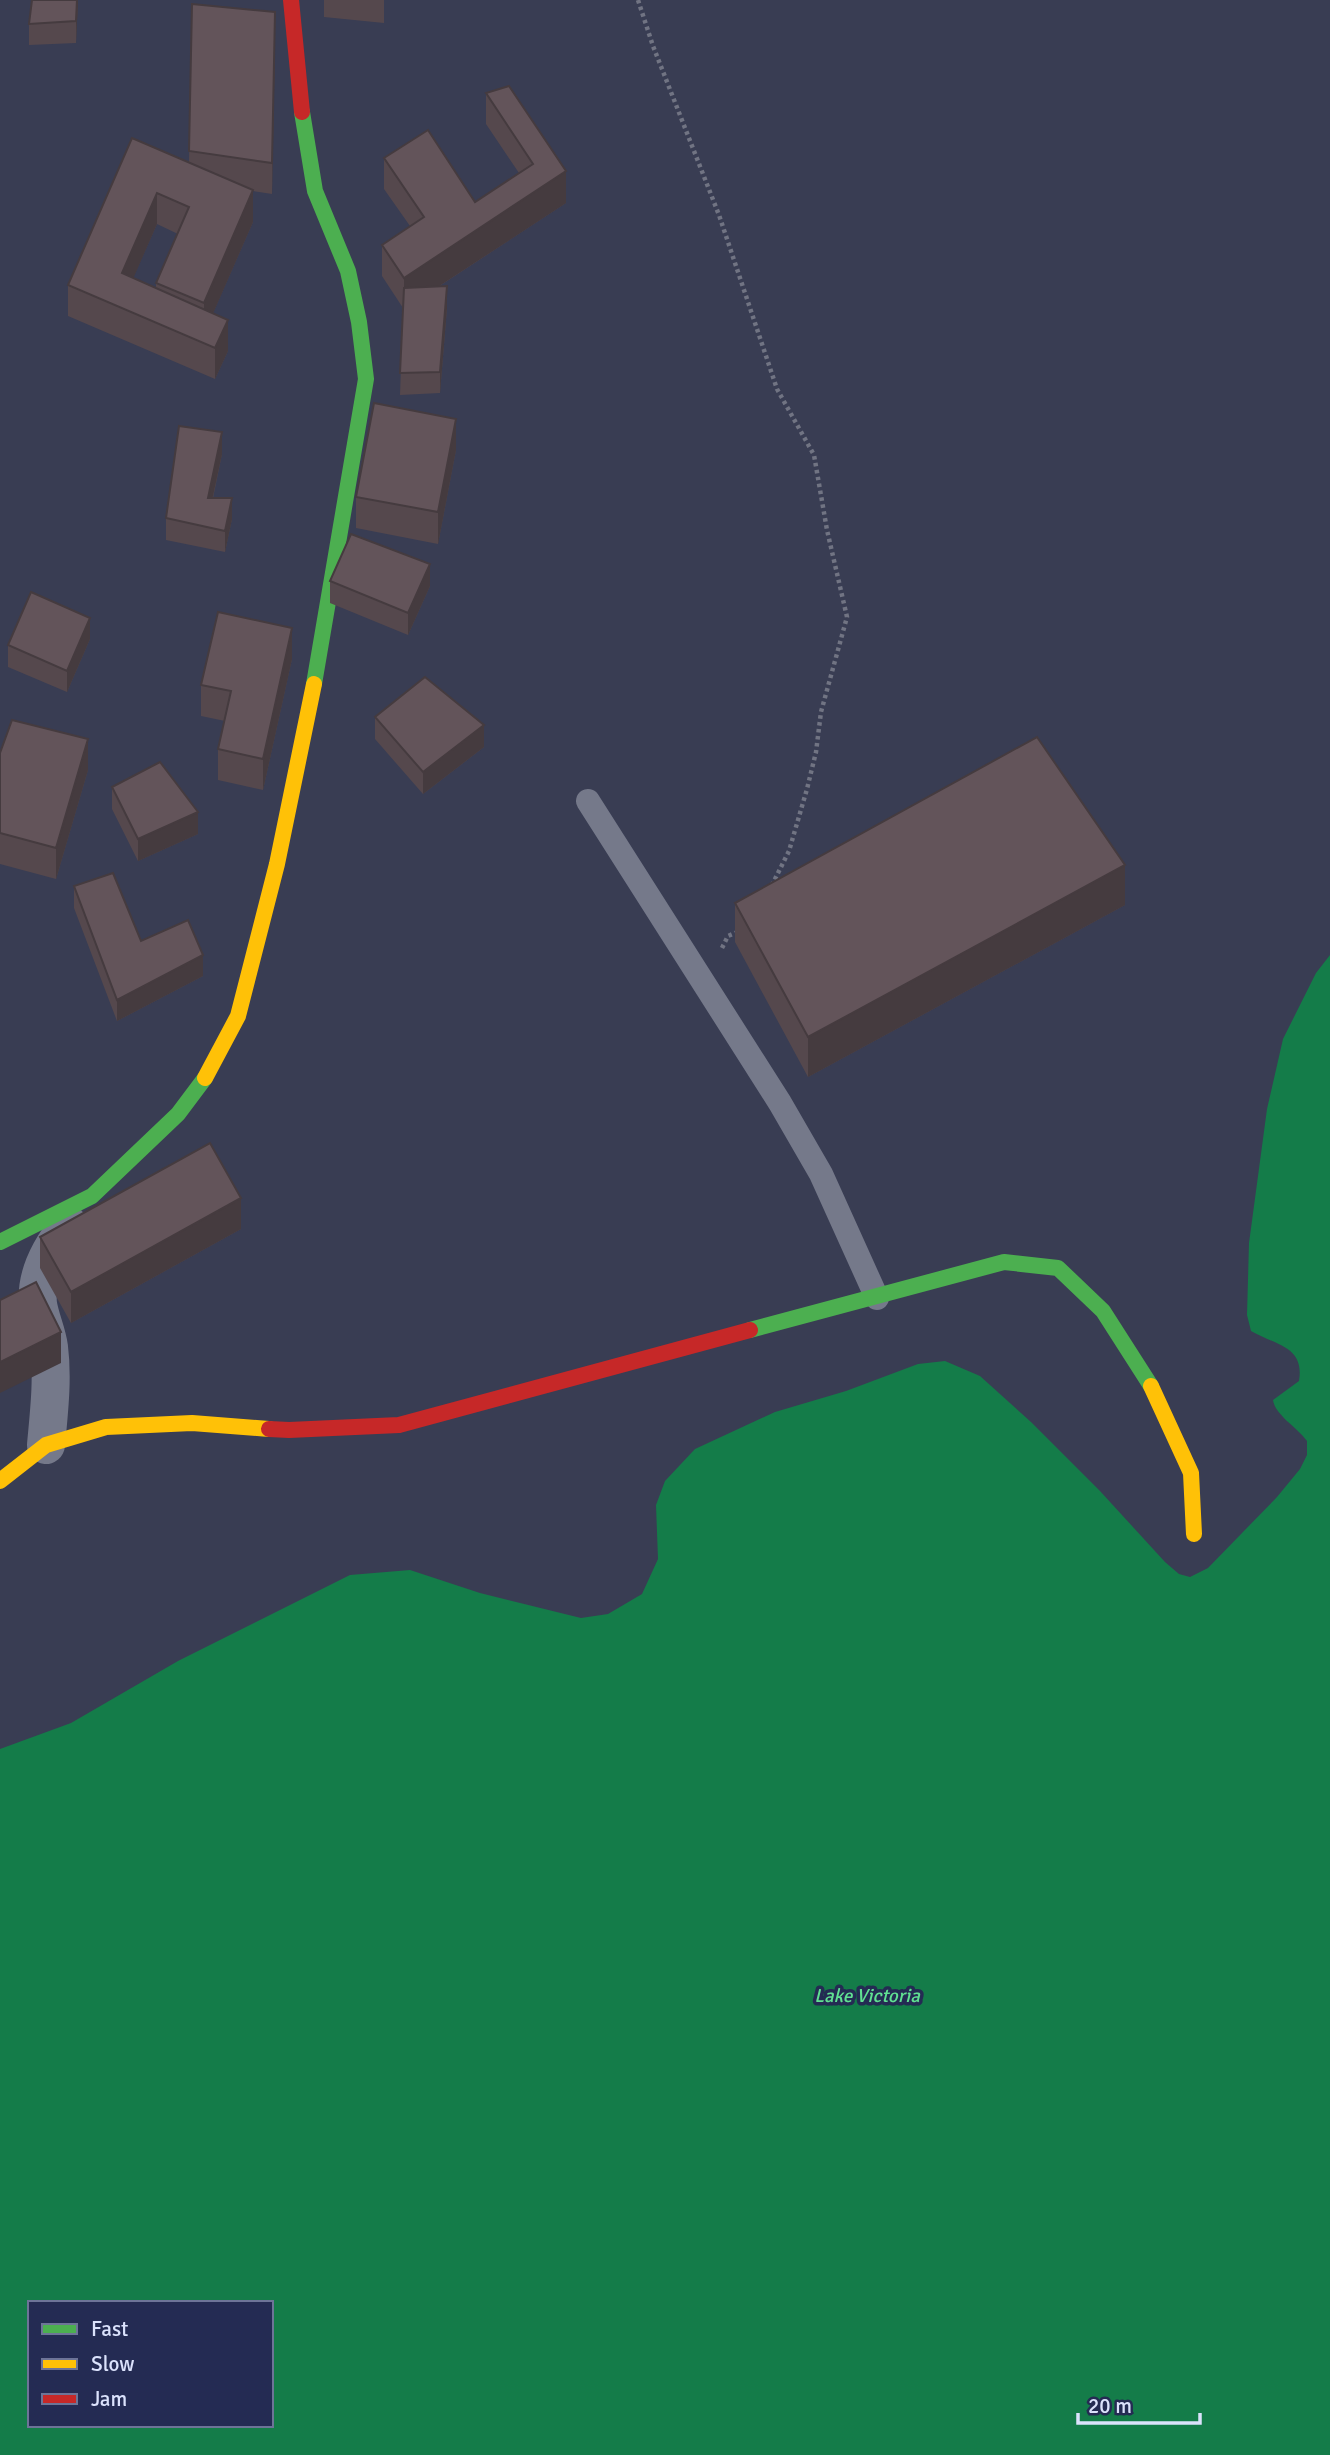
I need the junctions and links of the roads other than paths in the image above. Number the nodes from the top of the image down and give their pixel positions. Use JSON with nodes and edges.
{"nodes":[{"id":1,"x":291,"y":0,"type":"edge"},
{"id":2,"x":588,"y":801,"type":"dead end"},
{"id":3,"x":92,"y":1196,"type":"junction"},
{"id":4,"x":0,"y":1242,"type":"edge"},
{"id":5,"x":877,"y":1298,"type":"junction"},
{"id":6,"x":46,"y":1445,"type":"junction"},
{"id":7,"x":0,"y":1480,"type":"edge"},
{"id":8,"x":1194,"y":1534,"type":"dead end"}],
"edges":[{"from":1,"to":3,"type":"street"},
{"from":2,"to":5,"type":"lane"},
{"from":3,"to":4,"type":"street"},
{"from":3,"to":6,"type":"street"},
{"from":5,"to":6,"type":"street"},
{"from":5,"to":8,"type":"street"},
{"from":6,"to":7,"type":"street"}]}
